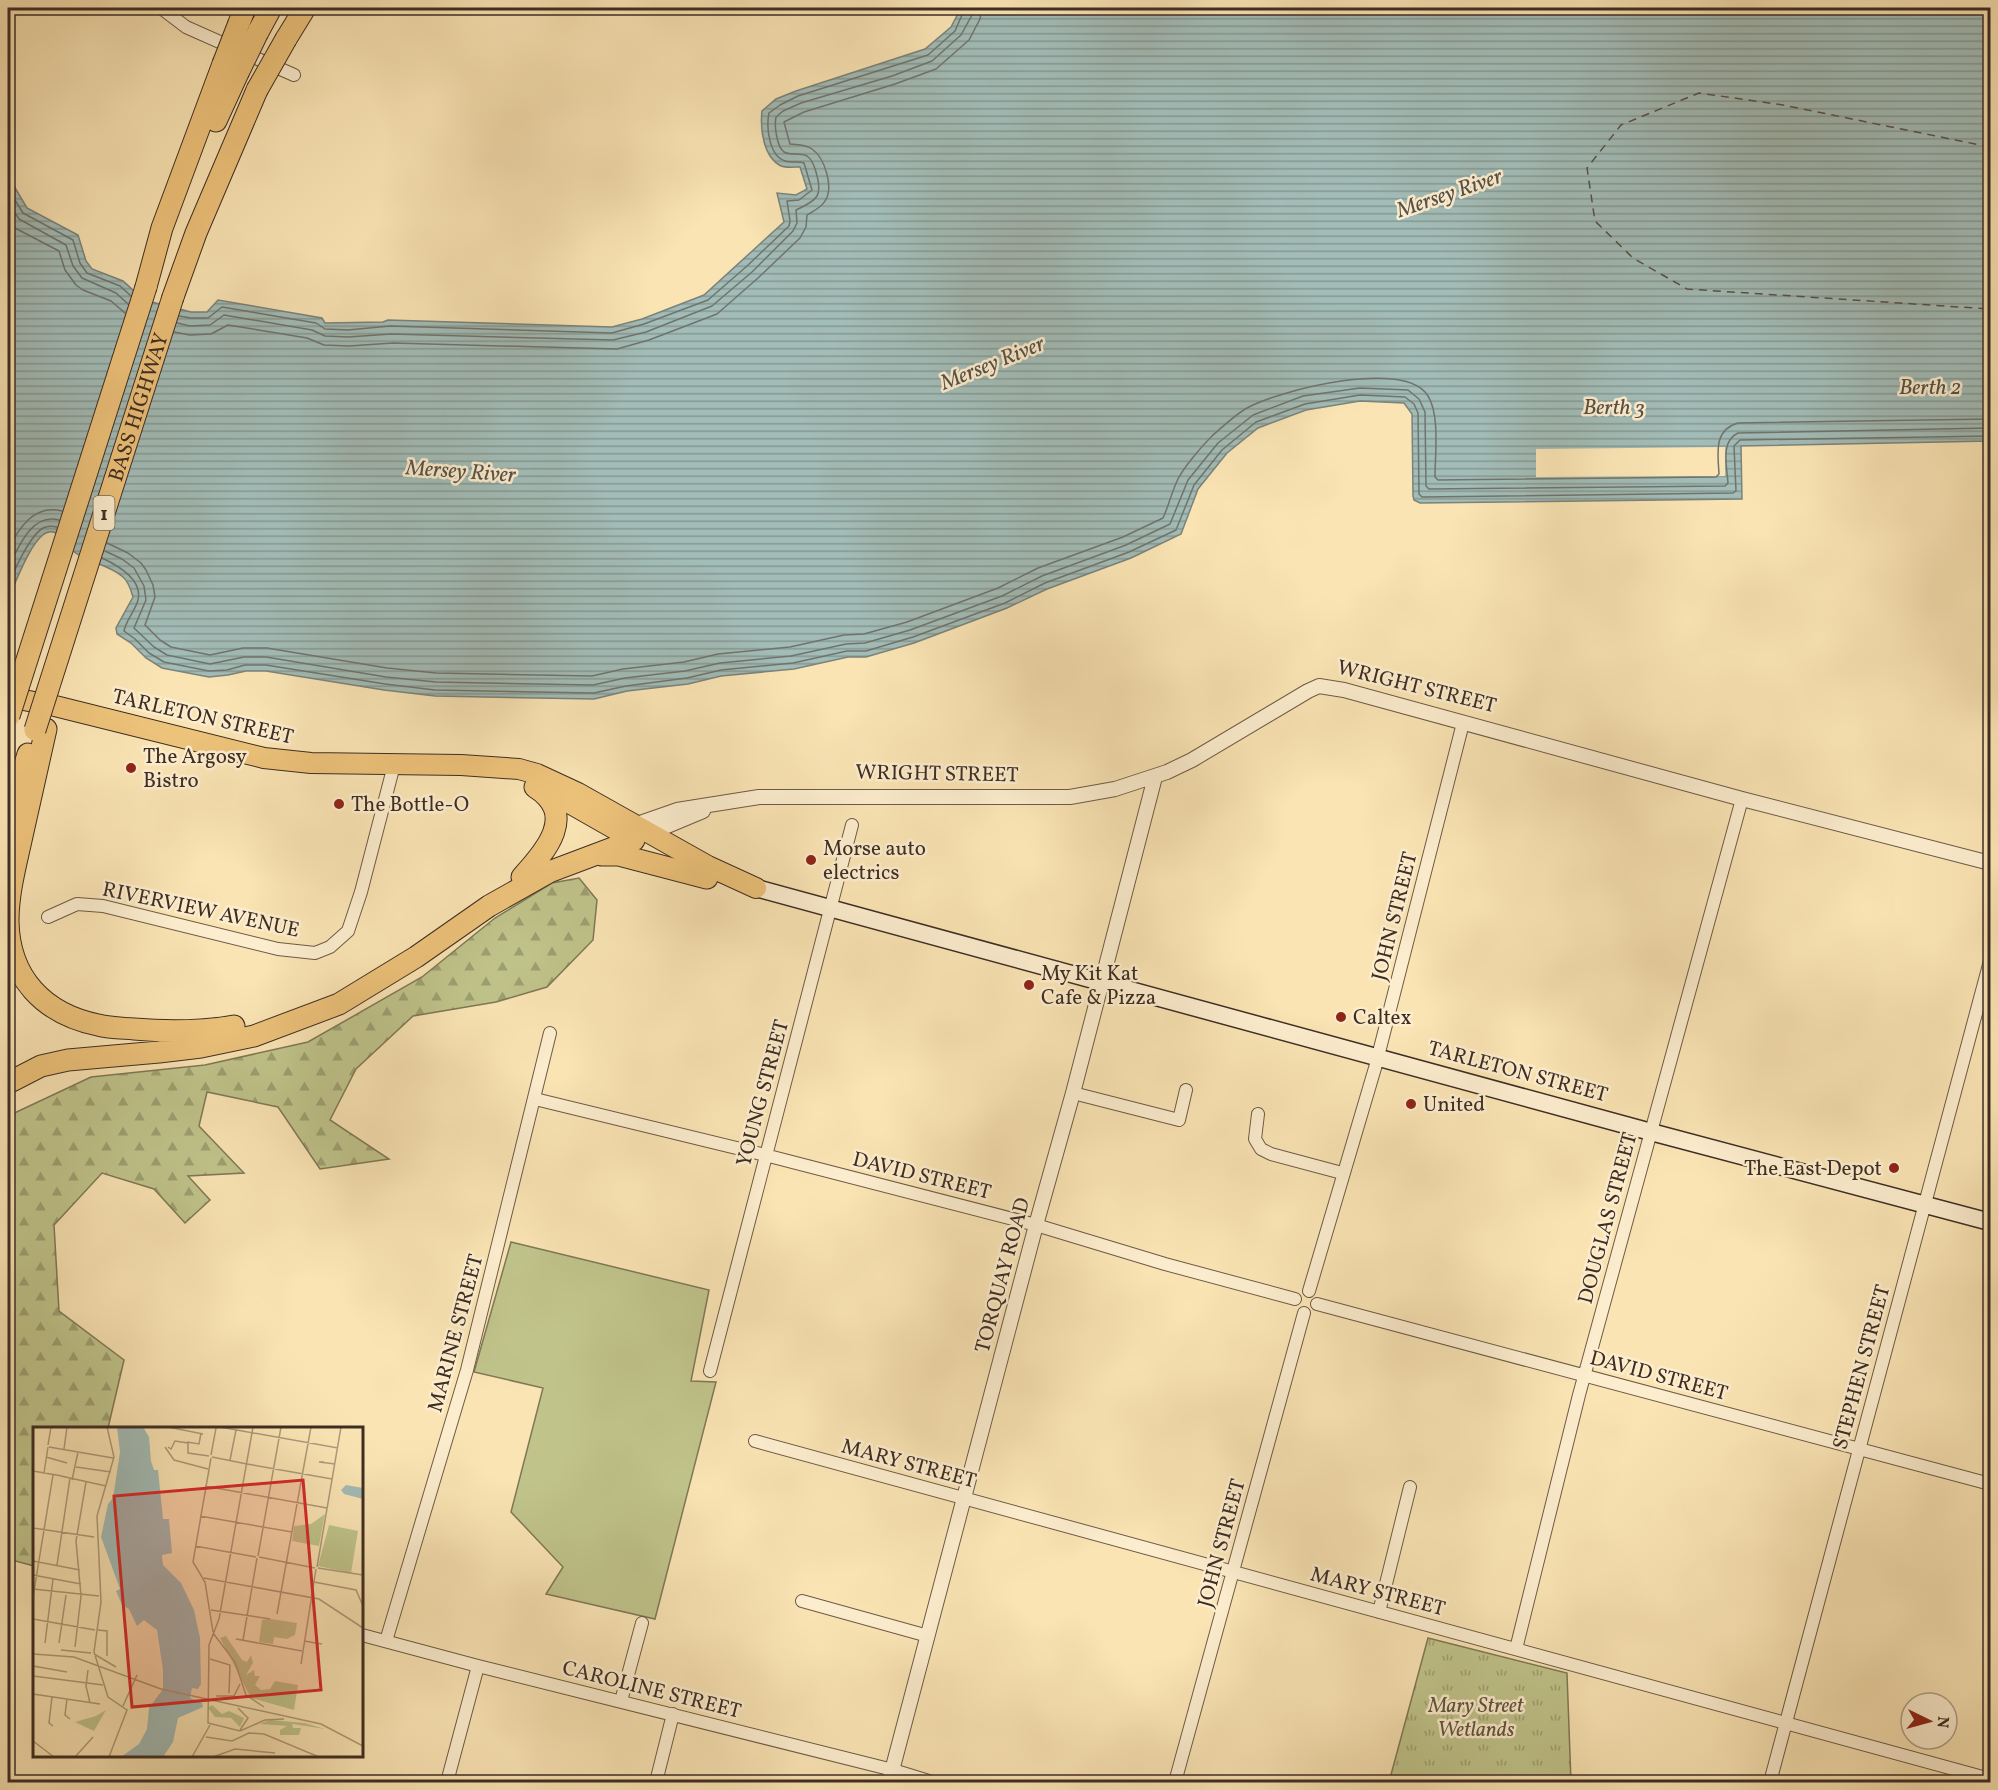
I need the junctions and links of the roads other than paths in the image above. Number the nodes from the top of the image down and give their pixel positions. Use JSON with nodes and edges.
{"nodes":[{"id":1,"x":160,"y":8,"type":"edge"},
{"id":2,"x":271,"y":8,"type":"edge"},
{"id":3,"x":304,"y":9,"type":"edge"},
{"id":4,"x":242,"y":15,"type":"edge"},
{"id":5,"x":230,"y":69,"type":"junction"},
{"id":6,"x":294,"y":75,"type":"dead end"},
{"id":7,"x":8,"y":711,"type":"edge"},
{"id":8,"x":1463,"y":723,"type":"junction"},
{"id":9,"x":41,"y":730,"type":"junction"},
{"id":10,"x":394,"y":765,"type":"junction"},
{"id":11,"x":476,"y":766,"type":"junction"},
{"id":12,"x":1155,"y":777,"type":"junction"},
{"id":13,"x":535,"y":787,"type":"junction"},
{"id":14,"x":1742,"y":799,"type":"junction"},
{"id":15,"x":8,"y":820,"type":"edge"},
{"id":16,"x":852,"y":825,"type":"dead end"},
{"id":17,"x":634,"y":832,"type":"junction"},
{"id":18,"x":597,"y":855,"type":"junction"},
{"id":19,"x":1990,"y":863,"type":"edge"},
{"id":20,"x":522,"y":877,"type":"junction"},
{"id":21,"x":707,"y":878,"type":"junction"},
{"id":22,"x":756,"y":888,"type":"junction"},
{"id":23,"x":489,"y":906,"type":"junction"},
{"id":24,"x":831,"y":909,"type":"junction"},
{"id":25,"x":48,"y":917,"type":"dead end"},
{"id":26,"x":416,"y":957,"type":"junction"},
{"id":27,"x":1990,"y":961,"type":"edge"},
{"id":28,"x":1102,"y":982,"type":"junction"},
{"id":29,"x":550,"y":1033,"type":"dead end"},
{"id":30,"x":1378,"y":1057,"type":"junction"},
{"id":31,"x":8,"y":1083,"type":"edge"},
{"id":32,"x":1186,"y":1090,"type":"dead end"},
{"id":33,"x":1073,"y":1093,"type":"junction"},
{"id":34,"x":535,"y":1099,"type":"junction"},
{"id":35,"x":1258,"y":1114,"type":"dead end"},
{"id":36,"x":1651,"y":1132,"type":"junction"},
{"id":37,"x":765,"y":1155,"type":"junction"},
{"id":38,"x":1342,"y":1173,"type":"junction"},
{"id":39,"x":1925,"y":1204,"type":"junction"},
{"id":40,"x":1990,"y":1222,"type":"edge"},
{"id":41,"x":1036,"y":1225,"type":"junction"},
{"id":42,"x":1308,"y":1291,"type":"junction"},
{"id":43,"x":1295,"y":1299,"type":"junction"},
{"id":44,"x":1317,"y":1304,"type":"junction"},
{"id":45,"x":1304,"y":1313,"type":"junction"},
{"id":46,"x":710,"y":1371,"type":"dead end"},
{"id":47,"x":1585,"y":1375,"type":"junction"},
{"id":48,"x":755,"y":1441,"type":"dead end"},
{"id":49,"x":1859,"y":1450,"type":"junction"},
{"id":50,"x":1990,"y":1484,"type":"edge"},
{"id":51,"x":1410,"y":1487,"type":"dead end"},
{"id":52,"x":965,"y":1499,"type":"junction"},
{"id":53,"x":1233,"y":1572,"type":"junction"},
{"id":54,"x":802,"y":1601,"type":"dead end"},
{"id":55,"x":1379,"y":1612,"type":"junction"},
{"id":56,"x":642,"y":1623,"type":"dead end"},
{"id":57,"x":363,"y":1635,"type":"edge"},
{"id":58,"x":928,"y":1636,"type":"junction"},
{"id":59,"x":386,"y":1641,"type":"junction"},
{"id":60,"x":1516,"y":1650,"type":"junction"},
{"id":61,"x":478,"y":1666,"type":"junction"},
{"id":62,"x":621,"y":1701,"type":"junction"},
{"id":63,"x":673,"y":1714,"type":"junction"},
{"id":64,"x":1786,"y":1723,"type":"junction"},
{"id":65,"x":891,"y":1776,"type":"edge"},
{"id":66,"x":1990,"y":1779,"type":"edge"},
{"id":67,"x":447,"y":1782,"type":"edge"},
{"id":68,"x":656,"y":1782,"type":"edge"},
{"id":69,"x":932,"y":1782,"type":"edge"},
{"id":70,"x":1175,"y":1782,"type":"edge"},
{"id":71,"x":1770,"y":1782,"type":"edge"}],
"edges":[{"from":1,"to":6,"type":"street"},
{"from":2,"to":5,"type":"highway","bridge":true},
{"from":3,"to":9,"type":"highway","name":"BASS HIGHWAY","number":"1","bridge":true},
{"from":4,"to":5,"type":"highway","bridge":true},
{"from":5,"to":7,"type":"highway","name":"BASS HIGHWAY","number":"1","bridge":true},
{"from":7,"to":10,"type":"highway","name":"TARLETON STREET"},
{"from":8,"to":12,"type":"street","name":"WRIGHT STREET"},
{"from":8,"to":14,"type":"street","name":"WRIGHT STREET"},
{"from":8,"to":30,"type":"street","name":"JOHN STREET"},
{"from":9,"to":15,"type":"highway"},
{"from":9,"to":26,"type":"highway"},
{"from":10,"to":11,"type":"highway","name":"TARLETON STREET"},
{"from":10,"to":25,"type":"street","name":"RIVERVIEW AVENUE"},
{"from":11,"to":13,"type":"highway","name":"TARLETON STREET"},
{"from":11,"to":17,"type":"highway","name":"TARLETON STREET"},
{"from":12,"to":17,"type":"street","name":"WRIGHT STREET"},
{"from":12,"to":28,"type":"street","name":"TORQUAY ROAD"},
{"from":13,"to":17,"type":"highway","name":"TARLETON STREET"},
{"from":13,"to":20,"type":"highway"},
{"from":14,"to":19,"type":"street","name":"WRIGHT STREET"},
{"from":14,"to":36,"type":"street","name":"DOUGLAS STREET"},
{"from":16,"to":24,"type":"street","name":"YOUNG STREET"},
{"from":17,"to":18,"type":"highway"},
{"from":17,"to":20,"type":"highway"},
{"from":17,"to":21,"type":"highway","name":"TARLETON STREET"},
{"from":17,"to":22,"type":"highway","name":"TARLETON STREET"},
{"from":18,"to":21,"type":"highway"},
{"from":18,"to":23,"type":"highway"},
{"from":20,"to":23,"type":"highway"},
{"from":21,"to":22,"type":"highway","name":"TARLETON STREET"},
{"from":22,"to":24,"type":"main road","name":"TARLETON STREET"},
{"from":23,"to":26,"type":"highway"},
{"from":24,"to":28,"type":"main road","name":"TARLETON STREET"},
{"from":24,"to":37,"type":"street","name":"YOUNG STREET"},
{"from":26,"to":31,"type":"highway"},
{"from":27,"to":39,"type":"street","name":"STEPHEN STREET"},
{"from":28,"to":30,"type":"main road","name":"TARLETON STREET"},
{"from":28,"to":33,"type":"street","name":"TORQUAY ROAD"},
{"from":29,"to":34,"type":"street","name":"MARINE STREET"},
{"from":30,"to":36,"type":"main road","name":"TARLETON STREET"},
{"from":30,"to":38,"type":"street","name":"JOHN STREET"},
{"from":32,"to":33,"type":"street"},
{"from":33,"to":41,"type":"street","name":"TORQUAY ROAD"},
{"from":34,"to":37,"type":"street","name":"DAVID STREET"},
{"from":34,"to":59,"type":"street","name":"MARINE STREET"},
{"from":35,"to":38,"type":"street"},
{"from":36,"to":39,"type":"main road","name":"TARLETON STREET"},
{"from":36,"to":47,"type":"street","name":"DOUGLAS STREET"},
{"from":37,"to":41,"type":"street","name":"DAVID STREET"},
{"from":37,"to":46,"type":"street","name":"YOUNG STREET"},
{"from":38,"to":42,"type":"street","name":"JOHN STREET"},
{"from":39,"to":40,"type":"main road","name":"TARLETON STREET"},
{"from":39,"to":49,"type":"street","name":"STEPHEN STREET"},
{"from":41,"to":43,"type":"street","name":"DAVID STREET"},
{"from":41,"to":52,"type":"street","name":"TORQUAY ROAD"},
{"from":42,"to":43,"type":"street"},
{"from":42,"to":44,"type":"street"},
{"from":43,"to":45,"type":"street"},
{"from":44,"to":45,"type":"street"},
{"from":44,"to":47,"type":"street","name":"DAVID STREET"},
{"from":45,"to":53,"type":"street","name":"JOHN STREET"},
{"from":47,"to":49,"type":"street","name":"DAVID STREET"},
{"from":47,"to":60,"type":"street","name":"DOUGLAS STREET"},
{"from":48,"to":52,"type":"street","name":"MARY STREET"},
{"from":49,"to":50,"type":"street","name":"DAVID STREET"},
{"from":49,"to":64,"type":"street","name":"STEPHEN STREET"},
{"from":51,"to":55,"type":"street"},
{"from":52,"to":53,"type":"street","name":"MARY STREET"},
{"from":52,"to":58,"type":"street","name":"TORQUAY ROAD"},
{"from":53,"to":55,"type":"street","name":"MARY STREET"},
{"from":53,"to":70,"type":"street","name":"JOHN STREET"},
{"from":54,"to":58,"type":"street"},
{"from":55,"to":60,"type":"street","name":"MARY STREET"},
{"from":56,"to":62,"type":"street"},
{"from":57,"to":59,"type":"street","name":"CAROLINE STREET"},
{"from":58,"to":65,"type":"street","name":"TORQUAY ROAD"},
{"from":59,"to":61,"type":"street","name":"CAROLINE STREET"},
{"from":60,"to":64,"type":"street","name":"MARY STREET"},
{"from":61,"to":62,"type":"street","name":"CAROLINE STREET"},
{"from":61,"to":67,"type":"street"},
{"from":62,"to":63,"type":"street","name":"CAROLINE STREET"},
{"from":63,"to":65,"type":"street","name":"CAROLINE STREET"},
{"from":63,"to":68,"type":"street"},
{"from":64,"to":66,"type":"street","name":"MARY STREET"},
{"from":64,"to":71,"type":"street","name":"STEPHEN STREET"},
{"from":65,"to":69,"type":"street","name":"CAROLINE STREET"}]}
